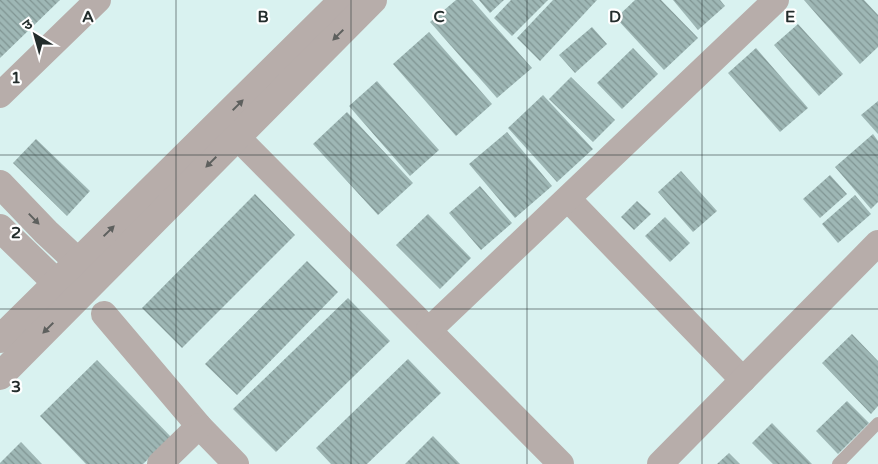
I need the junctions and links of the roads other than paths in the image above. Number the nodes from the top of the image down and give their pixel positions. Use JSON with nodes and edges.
{"nodes":[{"id":1,"x":98,"y":0,"type":"edge"},
{"id":2,"x":343,"y":0,"type":"edge"},
{"id":3,"x":372,"y":0,"type":"edge"},
{"id":4,"x":776,"y":0,"type":"edge"},
{"id":5,"x":0,"y":95,"type":"edge"},
{"id":6,"x":237,"y":137,"type":"junction"},
{"id":7,"x":0,"y":184,"type":"edge"},
{"id":8,"x":568,"y":199,"type":"junction"},
{"id":9,"x":0,"y":228,"type":"edge"},
{"id":10,"x":878,"y":243,"type":"edge"},
{"id":11,"x":87,"y":270,"type":"junction"},
{"id":12,"x":65,"y":292,"type":"junction"},
{"id":13,"x":104,"y":314,"type":"junction"},
{"id":14,"x":430,"y":330,"type":"junction"},
{"id":15,"x":0,"y":339,"type":"edge"},
{"id":16,"x":0,"y":376,"type":"edge"},
{"id":17,"x":743,"y":380,"type":"junction"},
{"id":18,"x":878,"y":423,"type":"edge"},
{"id":19,"x":199,"y":426,"type":"junction"},
{"id":20,"x":160,"y":464,"type":"edge"},
{"id":21,"x":236,"y":464,"type":"edge"},
{"id":22,"x":561,"y":464,"type":"edge"},
{"id":23,"x":660,"y":464,"type":"edge"},
{"id":24,"x":838,"y":464,"type":"edge"}],
"edges":[{"from":1,"to":5,"type":"street"},
{"from":11,"to":2,"type":"street","one_way":true},
{"from":3,"to":6,"type":"street","one_way":true},
{"from":4,"to":8,"type":"street"},
{"from":6,"to":11,"type":"street","one_way":true},
{"from":6,"to":14,"type":"street"},
{"from":7,"to":11,"type":"street","one_way":true},
{"from":8,"to":14,"type":"street"},
{"from":8,"to":17,"type":"street"},
{"from":9,"to":12,"type":"street"},
{"from":10,"to":17,"type":"street"},
{"from":11,"to":12,"type":"street"},
{"from":11,"to":13,"type":"street"},
{"from":12,"to":13,"type":"street"},
{"from":12,"to":15,"type":"street"},
{"from":12,"to":16,"type":"street","one_way":true},
{"from":13,"to":19,"type":"street"},
{"from":14,"to":22,"type":"street"},
{"from":17,"to":23,"type":"street"},
{"from":18,"to":24,"type":"lane"},
{"from":19,"to":20,"type":"street"},
{"from":19,"to":21,"type":"street"}]}
